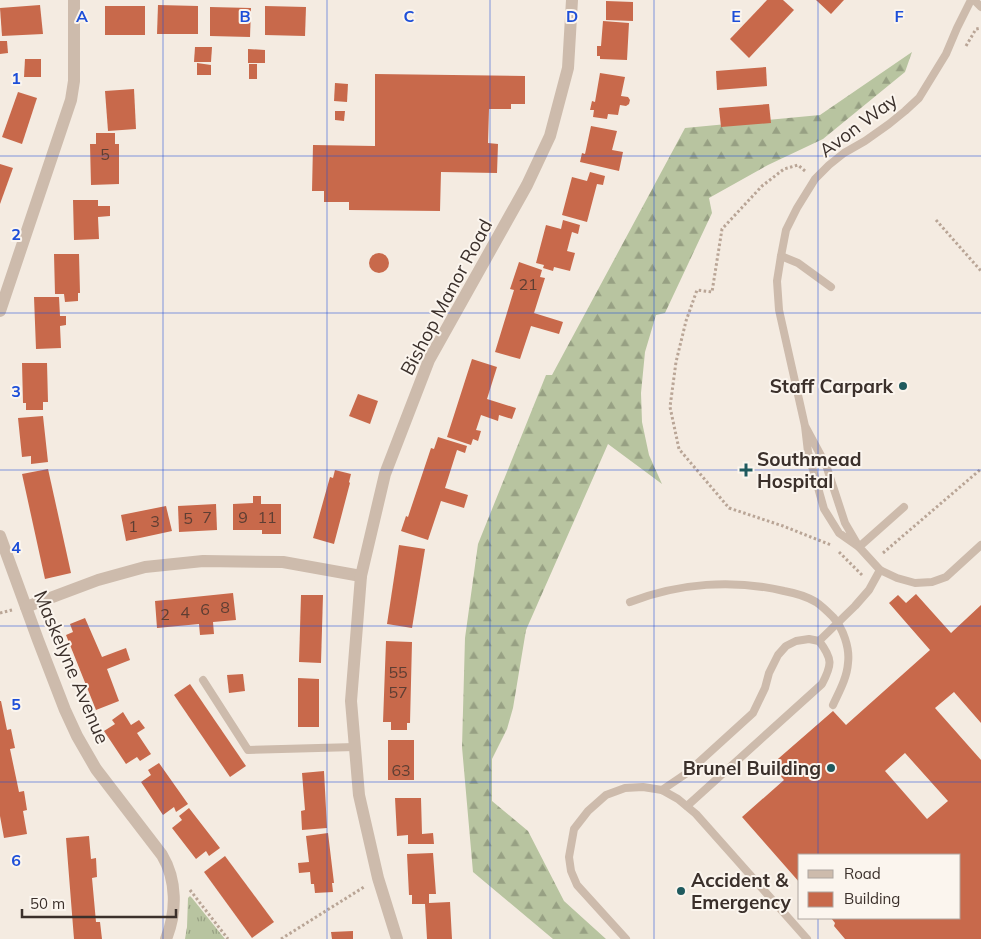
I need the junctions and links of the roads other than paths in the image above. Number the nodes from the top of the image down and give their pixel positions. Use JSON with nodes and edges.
{"nodes":[{"id":1,"x":74,"y":0,"type":"edge"},
{"id":2,"x":572,"y":0,"type":"edge"},
{"id":3,"x":973,"y":0,"type":"edge"},
{"id":4,"x":981,"y":7,"type":"edge"},
{"id":5,"x":781,"y":256,"type":"junction"},
{"id":6,"x":830,"y":287,"type":"dead end"},
{"id":7,"x":0,"y":311,"type":"edge"},
{"id":8,"x":805,"y":426,"type":"junction"},
{"id":9,"x":904,"y":507,"type":"dead end"},
{"id":10,"x":0,"y":536,"type":"edge"},
{"id":11,"x":981,"y":545,"type":"edge"},
{"id":12,"x":859,"y":547,"type":"junction"},
{"id":13,"x":880,"y":570,"type":"junction"},
{"id":14,"x":361,"y":576,"type":"junction"},
{"id":15,"x":630,"y":602,"type":"dead end"},
{"id":16,"x":26,"y":607,"type":"junction"},
{"id":17,"x":838,"y":622,"type":"junction"},
{"id":18,"x":820,"y":641,"type":"junction"},
{"id":19,"x":203,"y":680,"type":"dead end"},
{"id":20,"x":833,"y":706,"type":"dead end"},
{"id":21,"x":355,"y":747,"type":"junction"},
{"id":22,"x":662,"y":790,"type":"junction"},
{"id":23,"x":687,"y":806,"type":"junction"},
{"id":24,"x":166,"y":939,"type":"edge"},
{"id":25,"x":398,"y":939,"type":"edge"},
{"id":26,"x":626,"y":939,"type":"edge"},
{"id":27,"x":808,"y":939,"type":"edge"}],
"edges":[{"from":1,"to":7,"type":"street"},
{"from":2,"to":14,"type":"street","name":"Bishop Manor Road"},
{"from":3,"to":4,"type":"lane"},
{"from":3,"to":5,"type":"lane","name":"Avon Way"},
{"from":5,"to":6,"type":"lane"},
{"from":5,"to":8,"type":"lane","name":"Avon Way"},
{"from":8,"to":12,"type":"lane","name":"Avon Way"},
{"from":8,"to":12,"type":"lane","name":"Avon Way"},
{"from":9,"to":12,"type":"lane"},
{"from":10,"to":16,"type":"street","name":"Maskelyne Avenue"},
{"from":11,"to":13,"type":"lane","name":"Avon Way"},
{"from":12,"to":13,"type":"lane","name":"Avon Way"},
{"from":13,"to":17,"type":"lane"},
{"from":14,"to":16,"type":"street"},
{"from":14,"to":21,"type":"street","name":"Bishop Manor Road"},
{"from":15,"to":17,"type":"lane"},
{"from":16,"to":24,"type":"street","name":"Maskelyne Avenue"},
{"from":17,"to":18,"type":"lane"},
{"from":17,"to":20,"type":"lane"},
{"from":18,"to":22,"type":"lane"},
{"from":18,"to":23,"type":"lane"},
{"from":19,"to":21,"type":"lane"},
{"from":21,"to":25,"type":"street","name":"Bishop Manor Road"},
{"from":22,"to":23,"type":"lane"},
{"from":22,"to":26,"type":"lane"},
{"from":23,"to":27,"type":"lane"}]}
